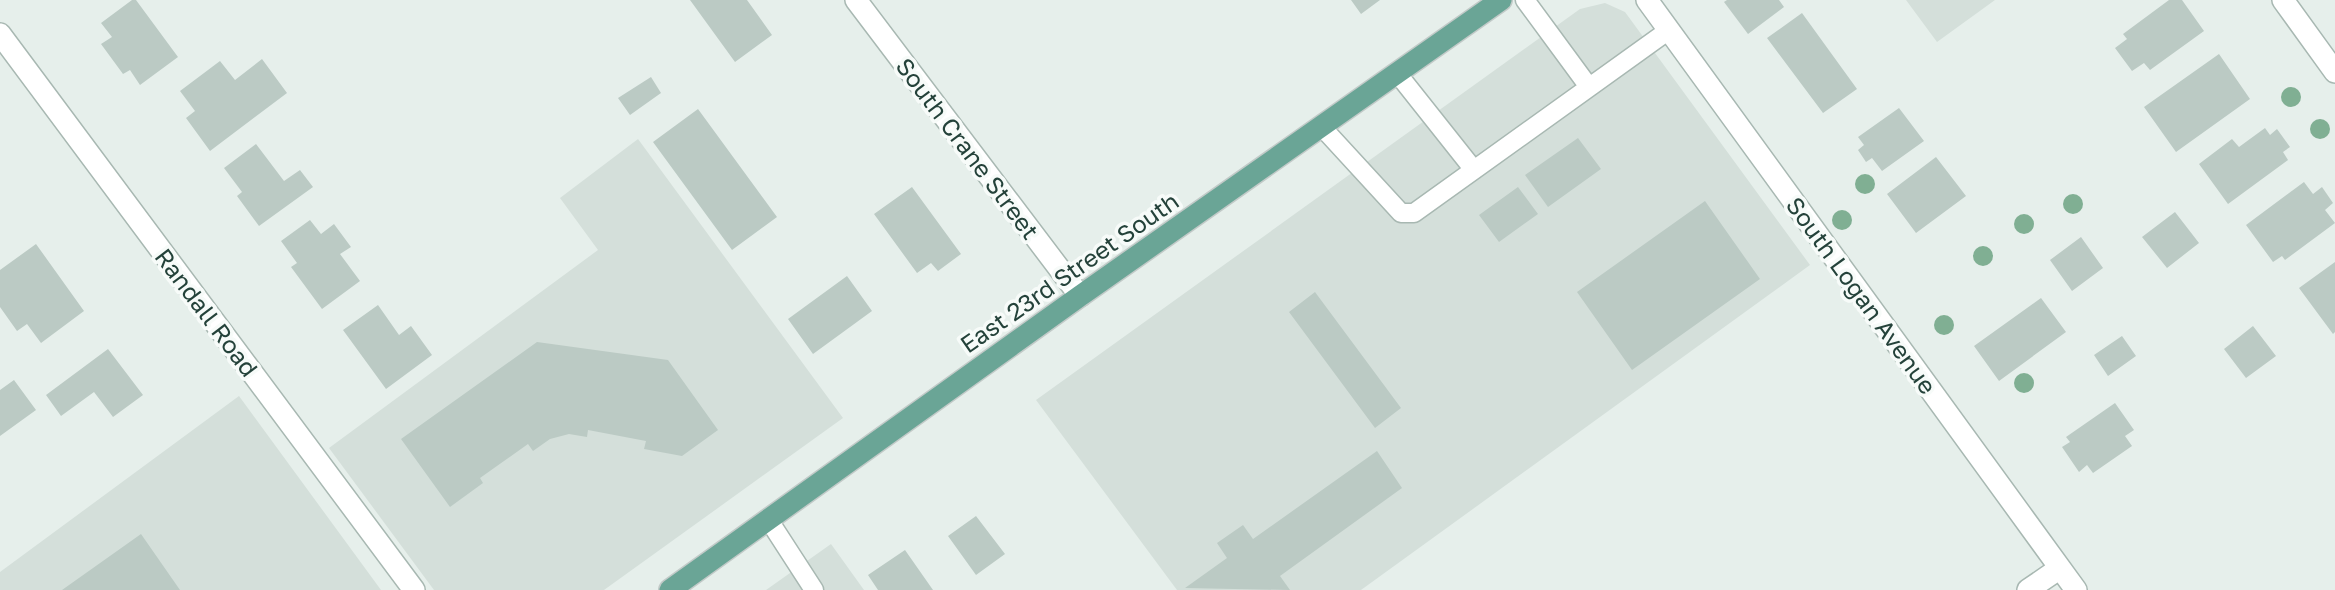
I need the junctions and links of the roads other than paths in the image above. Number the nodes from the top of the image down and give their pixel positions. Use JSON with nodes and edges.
{"nodes":[{"id":1,"x":856,"y":0,"type":"edge"},
{"id":2,"x":1501,"y":0,"type":"edge"},
{"id":3,"x":1525,"y":0,"type":"edge"},
{"id":4,"x":1647,"y":0,"type":"edge"},
{"id":5,"x":2283,"y":0,"type":"edge"},
{"id":6,"x":1669,"y":30,"type":"junction"},
{"id":7,"x":0,"y":34,"type":"edge"},
{"id":8,"x":2335,"y":72,"type":"edge"},
{"id":9,"x":1397,"y":73,"type":"junction"},
{"id":10,"x":1589,"y":87,"type":"junction"},
{"id":11,"x":1321,"y":126,"type":"junction"},
{"id":12,"x":1474,"y":170,"type":"junction"},
{"id":13,"x":1080,"y":296,"type":"junction"},
{"id":14,"x":768,"y":519,"type":"junction"},
{"id":15,"x":2060,"y":568,"type":"junction"},
{"id":16,"x":414,"y":590,"type":"edge"},
{"id":17,"x":670,"y":590,"type":"edge"},
{"id":18,"x":814,"y":590,"type":"edge"},
{"id":19,"x":2028,"y":590,"type":"edge"},
{"id":20,"x":2076,"y":590,"type":"edge"}],
"edges":[{"from":1,"to":13,"type":"street","name":"South Crane Street"},
{"from":2,"to":9,"type":"main road","name":"East 23rd Street South"},
{"from":3,"to":10,"type":"lane"},
{"from":4,"to":6,"type":"street","name":"South Logan Avenue"},
{"from":5,"to":8,"type":"street"},
{"from":6,"to":10,"type":"lane"},
{"from":6,"to":15,"type":"street","name":"South Logan Avenue"},
{"from":7,"to":16,"type":"street","name":"Randall Road"},
{"from":9,"to":11,"type":"main road","name":"East 23rd Street South"},
{"from":9,"to":12,"type":"lane"},
{"from":10,"to":12,"type":"lane"},
{"from":11,"to":12,"type":"lane"},
{"from":11,"to":13,"type":"main road","name":"East 23rd Street South"},
{"from":13,"to":14,"type":"main road","name":"East 23rd Street South"},
{"from":14,"to":17,"type":"main road","name":"East 23rd Street South"},
{"from":14,"to":18,"type":"lane"},
{"from":15,"to":19,"type":"street"},
{"from":15,"to":20,"type":"street","name":"South Logan Avenue"}]}
